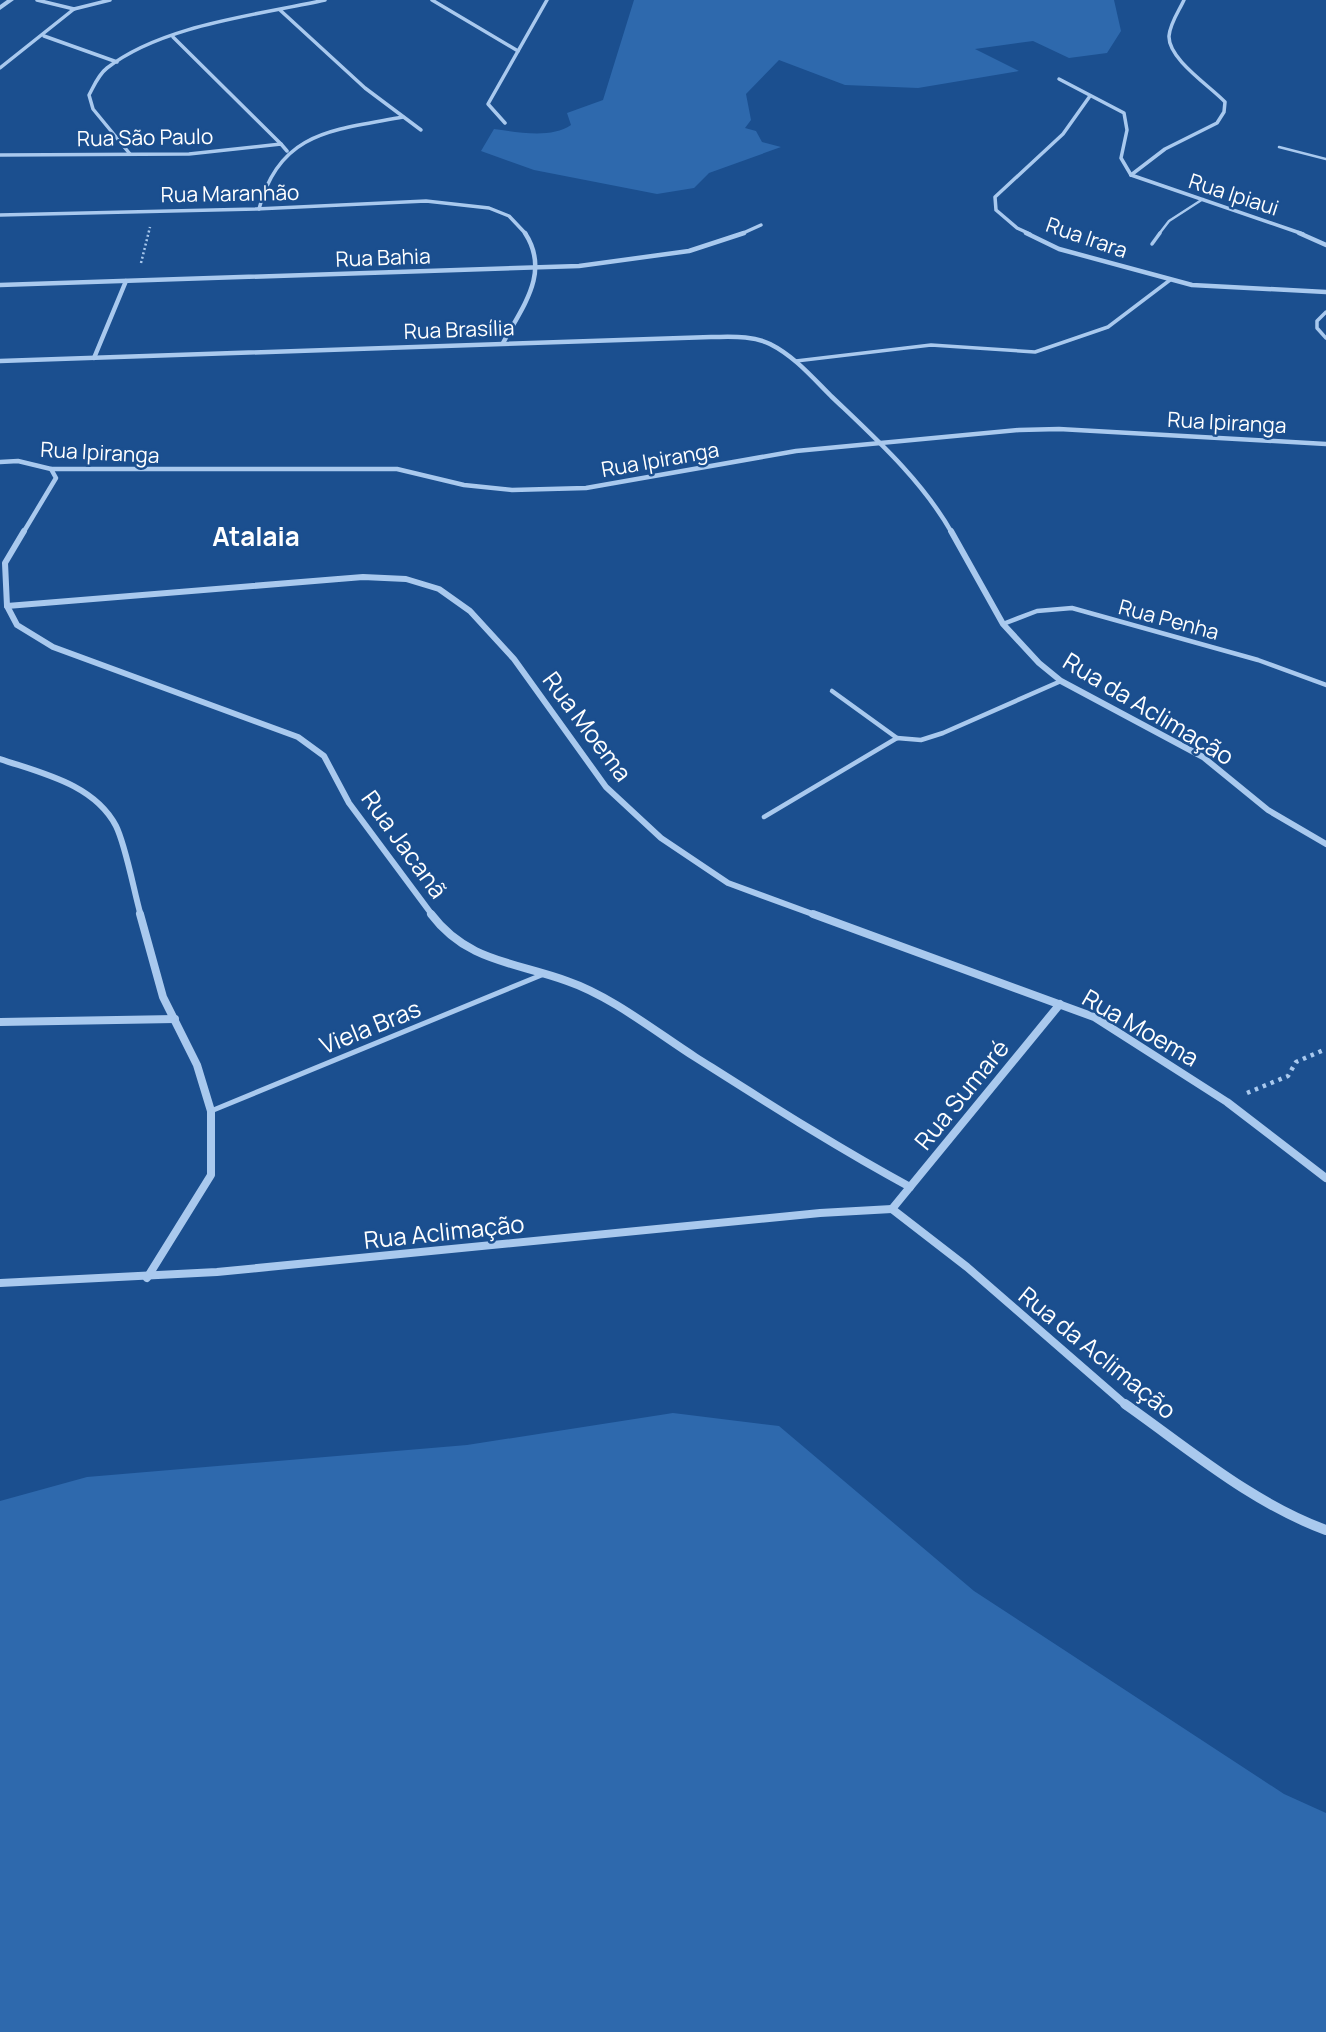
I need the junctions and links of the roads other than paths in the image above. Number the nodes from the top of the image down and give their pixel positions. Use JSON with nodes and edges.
{"nodes":[{"id":1,"x":12,"y":0,"type":"edge"},
{"id":2,"x":37,"y":0,"type":"edge"},
{"id":3,"x":110,"y":0,"type":"edge"},
{"id":4,"x":325,"y":0,"type":"edge"},
{"id":5,"x":432,"y":0,"type":"edge"},
{"id":6,"x":547,"y":0,"type":"edge"},
{"id":7,"x":1184,"y":0,"type":"edge"},
{"id":8,"x":1,"y":5,"type":"edge"},
{"id":9,"x":74,"y":9,"type":"junction"},
{"id":10,"x":280,"y":10,"type":"junction"},
{"id":11,"x":44,"y":36,"type":"junction"},
{"id":12,"x":173,"y":37,"type":"junction"},
{"id":13,"x":518,"y":51,"type":"junction"},
{"id":14,"x":117,"y":62,"type":"junction"},
{"id":15,"x":0,"y":68,"type":"edge"},
{"id":16,"x":1059,"y":79,"type":"dead end"},
{"id":17,"x":1090,"y":96,"type":"junction"},
{"id":18,"x":403,"y":117,"type":"junction"},
{"id":19,"x":505,"y":123,"type":"dead end"},
{"id":20,"x":421,"y":130,"type":"dead end"},
{"id":21,"x":281,"y":144,"type":"junction"},
{"id":22,"x":1279,"y":147,"type":"dead end"},
{"id":23,"x":287,"y":151,"type":"junction"},
{"id":24,"x":0,"y":155,"type":"edge"},
{"id":25,"x":130,"y":155,"type":"junction"},
{"id":26,"x":1326,"y":159,"type":"edge"},
{"id":27,"x":1131,"y":175,"type":"junction"},
{"id":28,"x":1203,"y":199,"type":"junction"},
{"id":29,"x":259,"y":209,"type":"junction"},
{"id":30,"x":0,"y":215,"type":"edge"},
{"id":31,"x":761,"y":225,"type":"dead end"},
{"id":32,"x":1152,"y":244,"type":"dead end"},
{"id":33,"x":1326,"y":245,"type":"edge"},
{"id":34,"x":536,"y":269,"type":"junction"},
{"id":35,"x":1170,"y":280,"type":"junction"},
{"id":36,"x":126,"y":281,"type":"junction"},
{"id":37,"x":0,"y":285,"type":"edge"},
{"id":38,"x":1326,"y":292,"type":"edge"},
{"id":39,"x":1326,"y":312,"type":"edge"},
{"id":40,"x":1326,"y":338,"type":"edge"},
{"id":41,"x":503,"y":343,"type":"junction"},
{"id":42,"x":94,"y":358,"type":"junction"},
{"id":43,"x":0,"y":361,"type":"edge"},
{"id":44,"x":796,"y":361,"type":"junction"},
{"id":45,"x":879,"y":442,"type":"junction"},
{"id":46,"x":1326,"y":443,"type":"edge"},
{"id":47,"x":0,"y":461,"type":"edge"},
{"id":48,"x":51,"y":469,"type":"junction"},
{"id":49,"x":7,"y":606,"type":"junction"},
{"id":50,"x":1003,"y":624,"type":"junction"},
{"id":51,"x":1061,"y":681,"type":"junction"},
{"id":52,"x":1326,"y":685,"type":"edge"},
{"id":53,"x":832,"y":691,"type":"dead end"},
{"id":54,"x":897,"y":738,"type":"junction"},
{"id":55,"x":0,"y":759,"type":"edge"},
{"id":56,"x":764,"y":817,"type":"dead end"},
{"id":57,"x":1326,"y":845,"type":"edge"},
{"id":58,"x":544,"y":974,"type":"junction"},
{"id":59,"x":1060,"y":1004,"type":"junction"},
{"id":60,"x":174,"y":1019,"type":"junction"},
{"id":61,"x":0,"y":1022,"type":"edge"},
{"id":62,"x":211,"y":1111,"type":"junction"},
{"id":63,"x":1326,"y":1178,"type":"edge"},
{"id":64,"x":910,"y":1187,"type":"junction"},
{"id":65,"x":892,"y":1209,"type":"junction"},
{"id":66,"x":147,"y":1278,"type":"junction"},
{"id":67,"x":0,"y":1283,"type":"edge"},
{"id":68,"x":1326,"y":1530,"type":"edge"}],
"edges":[{"from":1,"to":8,"type":"street"},
{"from":2,"to":9,"type":"street"},
{"from":3,"to":9,"type":"street"},
{"from":4,"to":10,"type":"street"},
{"from":5,"to":13,"type":"street"},
{"from":6,"to":13,"type":"street"},
{"from":7,"to":27,"type":"street"},
{"from":9,"to":11,"type":"street"},
{"from":10,"to":12,"type":"street"},
{"from":10,"to":18,"type":"street"},
{"from":11,"to":14,"type":"street"},
{"from":11,"to":15,"type":"street"},
{"from":12,"to":14,"type":"street"},
{"from":12,"to":21,"type":"street"},
{"from":13,"to":19,"type":"street"},
{"from":14,"to":25,"type":"street"},
{"from":16,"to":17,"type":"street"},
{"from":17,"to":27,"type":"street"},
{"from":17,"to":35,"type":"street","name":"Rua Irara"},
{"from":18,"to":20,"type":"street"},
{"from":18,"to":23,"type":"street"},
{"from":21,"to":23,"type":"street"},
{"from":21,"to":25,"type":"street","name":"Rua São Paulo"},
{"from":22,"to":26,"type":"lane"},
{"from":23,"to":29,"type":"street"},
{"from":24,"to":25,"type":"street","name":"Rua São Paulo"},
{"from":27,"to":28,"type":"street","name":"Rua Ipiaui"},
{"from":28,"to":32,"type":"lane"},
{"from":28,"to":33,"type":"street","name":"Rua Ipiaui"},
{"from":29,"to":30,"type":"street","name":"Rua Maranhão"},
{"from":29,"to":34,"type":"street","name":"Rua Maranhão"},
{"from":31,"to":34,"type":"street","name":"Rua Bahia"},
{"from":34,"to":36,"type":"street","name":"Rua Bahia"},
{"from":34,"to":41,"type":"street"},
{"from":35,"to":38,"type":"street","name":"Rua Irara"},
{"from":35,"to":44,"type":"lane"},
{"from":36,"to":37,"type":"street","name":"Rua Bahia"},
{"from":36,"to":42,"type":"street"},
{"from":39,"to":40,"type":"lane"},
{"from":41,"to":42,"type":"street","name":"Rua Brasília"},
{"from":41,"to":44,"type":"street","name":"Rua Brasília"},
{"from":42,"to":43,"type":"street","name":"Rua Brasília"},
{"from":44,"to":45,"type":"street","name":"Rua Brasília"},
{"from":45,"to":46,"type":"street","name":"Rua Ipiranga"},
{"from":45,"to":48,"type":"street","name":"Rua Ipiranga"},
{"from":45,"to":50,"type":"street","name":"Rua da Aclimação"},
{"from":47,"to":48,"type":"street","name":"Rua Ipiranga"},
{"from":48,"to":49,"type":"street"},
{"from":49,"to":58,"type":"street","name":"Rua Jacanã"},
{"from":49,"to":59,"type":"street","name":"Rua Moema"},
{"from":50,"to":51,"type":"street","name":"Rua da Aclimação"},
{"from":50,"to":52,"type":"lane","name":"Rua Penha"},
{"from":51,"to":54,"type":"lane"},
{"from":51,"to":57,"type":"street","name":"Rua da Aclimação"},
{"from":53,"to":54,"type":"lane"},
{"from":54,"to":56,"type":"lane"},
{"from":55,"to":60,"type":"street"},
{"from":58,"to":62,"type":"lane","name":"Viela Bras"},
{"from":58,"to":64,"type":"street","name":"Rua Jacanã"},
{"from":59,"to":63,"type":"street","name":"Rua Moema"},
{"from":59,"to":64,"type":"street","name":"Rua Sumaré"},
{"from":60,"to":61,"type":"street"},
{"from":60,"to":62,"type":"street"},
{"from":62,"to":66,"type":"street"},
{"from":64,"to":65,"type":"street","name":"Rua Sumaré"},
{"from":65,"to":66,"type":"street","name":"Rua Aclimação"},
{"from":65,"to":68,"type":"street","name":"Rua da Aclimação"},
{"from":66,"to":67,"type":"street","name":"Rua Aclimação"}]}
